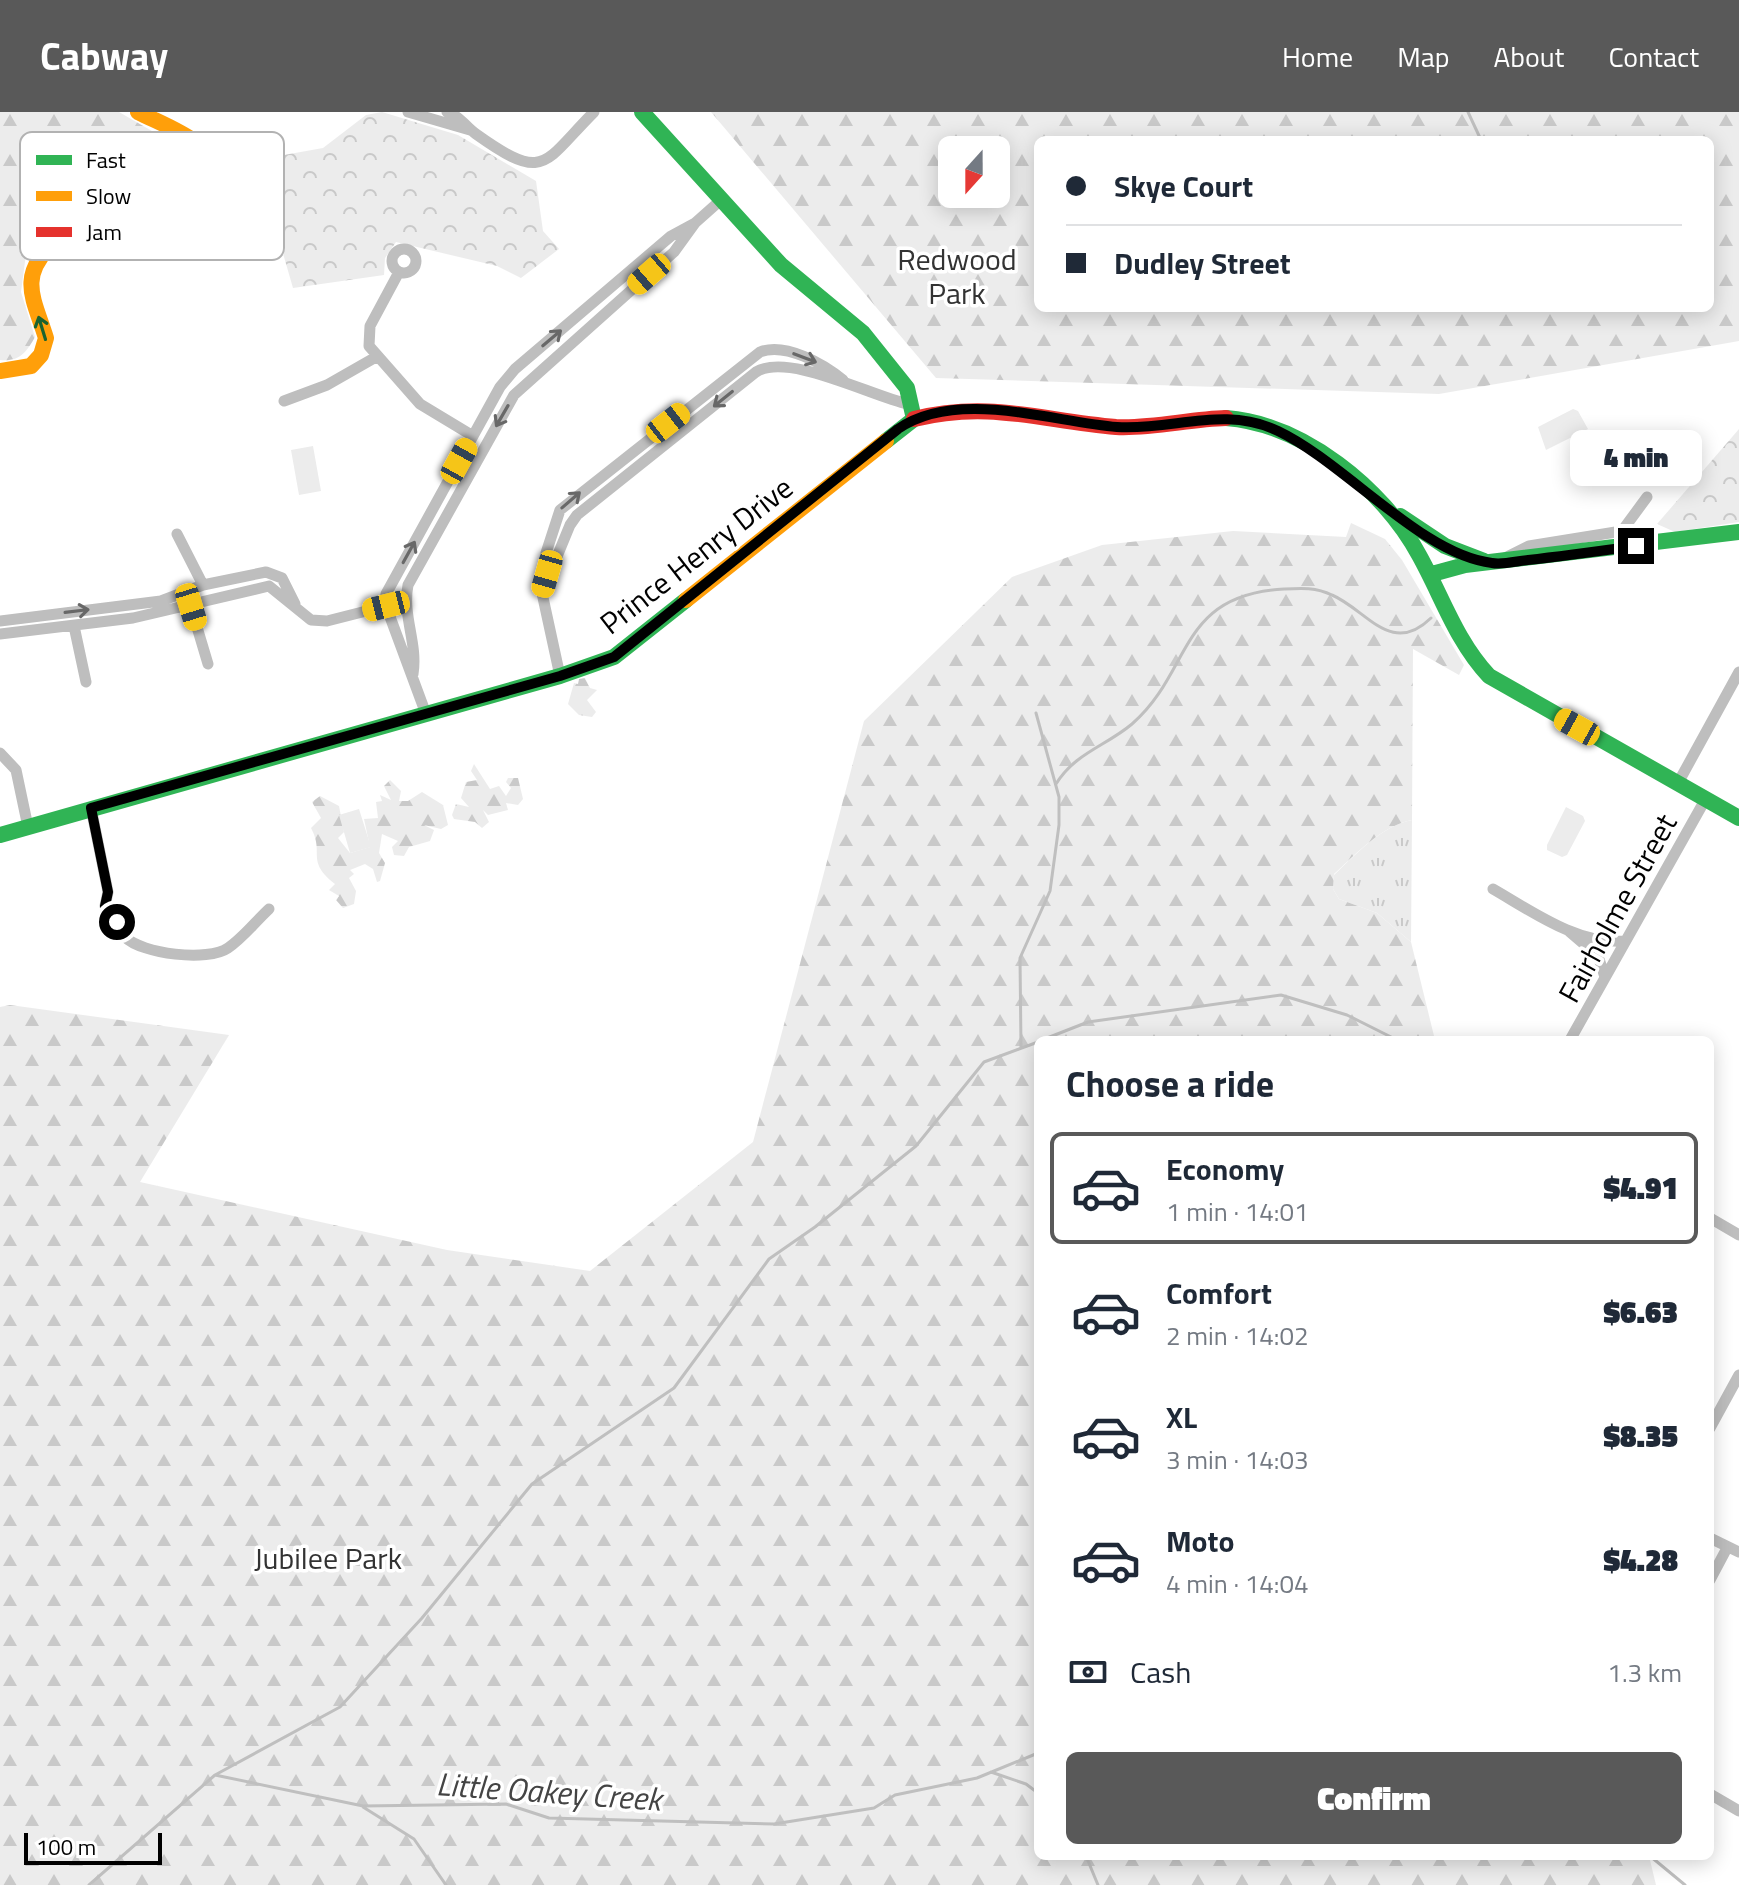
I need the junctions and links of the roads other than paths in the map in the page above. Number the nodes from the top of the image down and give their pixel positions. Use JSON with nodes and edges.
{"nodes":[{"id":1,"x":138,"y":112,"type":"edge"},
{"id":2,"x":408,"y":112,"type":"edge"},
{"id":3,"x":447,"y":112,"type":"edge"},
{"id":4,"x":594,"y":112,"type":"edge"},
{"id":5,"x":642,"y":112,"type":"edge"},
{"id":6,"x":470,"y":130,"type":"junction"},
{"id":7,"x":176,"y":132,"type":"edge"},
{"id":8,"x":722,"y":199,"type":"junction"},
{"id":9,"x":695,"y":223,"type":"junction"},
{"id":10,"x":37,"y":260,"type":"edge"},
{"id":11,"x":399,"y":272,"type":"dead end"},
{"id":12,"x":376,"y":357,"type":"junction"},
{"id":13,"x":0,"y":371,"type":"edge"},
{"id":14,"x":843,"y":380,"type":"junction"},
{"id":15,"x":284,"y":401,"type":"dead end"},
{"id":16,"x":911,"y":412,"type":"junction"},
{"id":17,"x":473,"y":436,"type":"junction"},
{"id":18,"x":1647,"y":497,"type":"dead end"},
{"id":19,"x":1391,"y":512,"type":"junction"},
{"id":20,"x":1739,"y":532,"type":"edge"},
{"id":21,"x":177,"y":534,"type":"dead end"},
{"id":22,"x":1494,"y":563,"type":"junction"},
{"id":23,"x":548,"y":571,"type":"junction"},
{"id":24,"x":1432,"y":574,"type":"junction"},
{"id":25,"x":203,"y":585,"type":"junction"},
{"id":26,"x":295,"y":604,"type":"junction"},
{"id":27,"x":386,"y":606,"type":"junction"},
{"id":28,"x":191,"y":607,"type":"junction"},
{"id":29,"x":0,"y":621,"type":"edge"},
{"id":30,"x":74,"y":626,"type":"junction"},
{"id":31,"x":0,"y":634,"type":"edge"},
{"id":32,"x":208,"y":664,"type":"dead end"},
{"id":33,"x":1739,"y":672,"type":"edge"},
{"id":34,"x":413,"y":675,"type":"junction"},
{"id":35,"x":560,"y":676,"type":"junction"},
{"id":36,"x":86,"y":682,"type":"dead end"},
{"id":37,"x":426,"y":714,"type":"junction"},
{"id":38,"x":0,"y":753,"type":"edge"},
{"id":39,"x":1678,"y":783,"type":"junction"},
{"id":40,"x":1705,"y":800,"type":"junction"},
{"id":41,"x":91,"y":808,"type":"junction"},
{"id":42,"x":1739,"y":818,"type":"edge"},
{"id":43,"x":28,"y":827,"type":"junction"},
{"id":44,"x":0,"y":835,"type":"edge"},
{"id":45,"x":1493,"y":889,"type":"dead end"},
{"id":46,"x":269,"y":909,"type":"dead end"},
{"id":47,"x":1570,"y":932,"type":"junction"},
{"id":48,"x":1625,"y":941,"type":"junction"},
{"id":49,"x":1605,"y":977,"type":"junction"},
{"id":50,"x":1572,"y":1036,"type":"edge"},
{"id":51,"x":1714,"y":1220,"type":"edge"},
{"id":52,"x":1739,"y":1235,"type":"edge"},
{"id":53,"x":1739,"y":1375,"type":"edge"},
{"id":54,"x":1736,"y":1392,"type":"edge"},
{"id":55,"x":1714,"y":1422,"type":"edge"},
{"id":56,"x":1714,"y":1540,"type":"edge"},
{"id":57,"x":1727,"y":1548,"type":"junction"},
{"id":58,"x":1739,"y":1552,"type":"edge"},
{"id":59,"x":1714,"y":1572,"type":"edge"},
{"id":60,"x":1714,"y":1796,"type":"edge"},
{"id":61,"x":1739,"y":1811,"type":"edge"}],
"edges":[{"from":7,"to":1,"type":"street","one_way":true},
{"from":2,"to":6,"type":"street"},
{"from":3,"to":6,"type":"street"},
{"from":4,"to":6,"type":"street"},
{"from":5,"to":8,"type":"street"},
{"from":8,"to":9,"type":"street"},
{"from":8,"to":16,"type":"street"},
{"from":17,"to":9,"type":"street","one_way":true},
{"from":9,"to":34,"type":"street","one_way":true},
{"from":13,"to":10,"type":"street","one_way":true},
{"from":11,"to":12,"type":"street"},
{"from":12,"to":15,"type":"street"},
{"from":12,"to":17,"type":"street"},
{"from":14,"to":16,"type":"street"},
{"from":14,"to":23,"type":"street","one_way":true},
{"from":23,"to":14,"type":"street","one_way":true},
{"from":16,"to":19,"type":"street"},
{"from":16,"to":35,"type":"street","name":"Prince Henry Drive"},
{"from":27,"to":17,"type":"street","one_way":true},
{"from":18,"to":22,"type":"street"},
{"from":19,"to":22,"type":"street"},
{"from":19,"to":24,"type":"street"},
{"from":20,"to":22,"type":"street"},
{"from":21,"to":25,"type":"street"},
{"from":22,"to":24,"type":"street"},
{"from":23,"to":35,"type":"street"},
{"from":24,"to":39,"type":"street"},
{"from":25,"to":26,"type":"street"},
{"from":29,"to":25,"type":"street","one_way":true},
{"from":26,"to":27,"type":"street"},
{"from":26,"to":28,"type":"street"},
{"from":27,"to":34,"type":"street"},
{"from":28,"to":30,"type":"street"},
{"from":28,"to":32,"type":"street"},
{"from":30,"to":31,"type":"street"},
{"from":30,"to":36,"type":"street"},
{"from":33,"to":39,"type":"street","name":"Fairholme Street"},
{"from":34,"to":37,"type":"street"},
{"from":35,"to":37,"type":"street","name":"Prince Henry Drive"},
{"from":37,"to":41,"type":"street","name":"Prince Henry Drive"},
{"from":38,"to":43,"type":"street"},
{"from":39,"to":40,"type":"street"},
{"from":40,"to":42,"type":"street"},
{"from":40,"to":48,"type":"street","name":"Fairholme Street"},
{"from":41,"to":43,"type":"street","name":"Prince Henry Drive"},
{"from":41,"to":46,"type":"street"},
{"from":43,"to":44,"type":"street","name":"Prince Henry Drive"},
{"from":45,"to":47,"type":"street"},
{"from":47,"to":48,"type":"street"},
{"from":47,"to":49,"type":"street"},
{"from":48,"to":49,"type":"street","name":"Fairholme Street"},
{"from":49,"to":50,"type":"street","name":"Fairholme Street"},
{"from":51,"to":52,"type":"street"},
{"from":53,"to":54,"type":"street"},
{"from":54,"to":55,"type":"street"},
{"from":56,"to":57,"type":"street"},
{"from":57,"to":58,"type":"street"},
{"from":57,"to":59,"type":"street"},
{"from":60,"to":61,"type":"street"}]}
